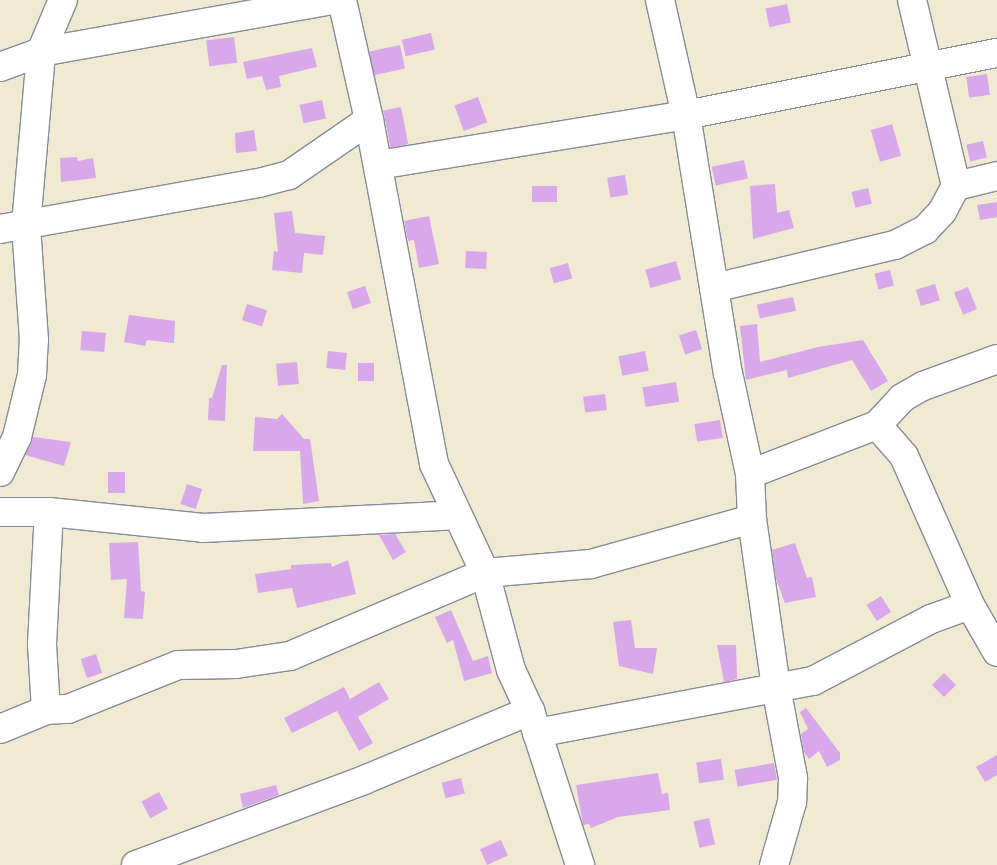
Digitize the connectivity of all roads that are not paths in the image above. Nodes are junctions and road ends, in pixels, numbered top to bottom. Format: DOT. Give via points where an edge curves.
graph roads {
  1 [pos="62,0"];
  2 [pos="332,0"];
  3 [pos="342,0"];
  4 [pos="660,0"];
  5 [pos="912,0"];
  6 [pos="41,52"];
  7 [pos="997,53"];
  8 [pos="0,67"];
  9 [pos="930,68"];
  10 [pos="686,115"];
  11 [pos="369,120"];
  12 [pos="378,165"];
  13 [pos="997,176"];
  14 [pos="956,186"];
  15 [pos="26,225"];
  16 [pos="0,229"];
  17 [pos="714,288"];
  18 [pos="997,359"];
  19 [pos="877,425"];
  20 [pos="0,472"];
  21 [pos="750,474"];
  22 [pos="0,512"];
  23 [pos="49,512"];
  24 [pos="456,515"];
  25 [pos="752,519"];
  26 [pos="485,573"];
  27 [pos="970,605"];
  28 [pos="997,652"];
  29 [pos="776,687"];
  30 [pos="46,710"];
  31 [pos="533,722"];
  32 [pos="0,729"];
  33 [pos="766,864"];
  34 [pos="136,865"];
  35 [pos="580,865"];
  1 -- 6 [label="street"];
  2 -- 6 [label="street"];
  3 -- 11 [label="street"];
  4 -- 10 [label="street"];
  5 -- 9 [label="street"];
  6 -- 8 [label="street"];
  6 -- 15 [label="street"];
  7 -- 9 [label="street"];
  9 -- 10 [label="street"];
  9 -- 14 [label="street"];
  10 -- 12 [label="street"];
  10 -- 17 [label="street"];
  11 -- 12 [label="street"];
  11 -- 15 [label="street" via="289,175"];
  12 -- 24 [label="street" via="432,457"];
  13 -- 14 [label="street"];
  14 -- 17 [label="street" via="942,212 925,230 895,245"];
  15 -- 16 [label="street"];
  15 -- 20 [label="street" via="34,340 32,375 17,437"];
  17 -- 21 [label="street"];
  18 -- 19 [label="street" via="923,386 902,398"];
  19 -- 21 [label="street"];
  19 -- 27 [label="street" via="904,456"];
  21 -- 25 [label="street"];
  22 -- 23 [label="street"];
  23 -- 24 [label="street" via="203,528"];
  23 -- 30 [label="street" via="42,618"];
  24 -- 26 [label="street"];
  25 -- 26 [label="street" via="591,564"];
  25 -- 29 [label="street"];
  26 -- 30 [label="street" via="290,656 236,664 178,665 68,709"];
  26 -- 31 [label="street" via="505,652"];
  27 -- 28 [label="street"];
  27 -- 29 [label="street" via="931,620 813,681"];
  29 -- 31 [label="street"];
  29 -- 33 [label="street" via="793,778 792,802"];
  30 -- 32 [label="street"];
  31 -- 34 [label="street" via="364,780"];
  31 -- 35 [label="street"];
}
